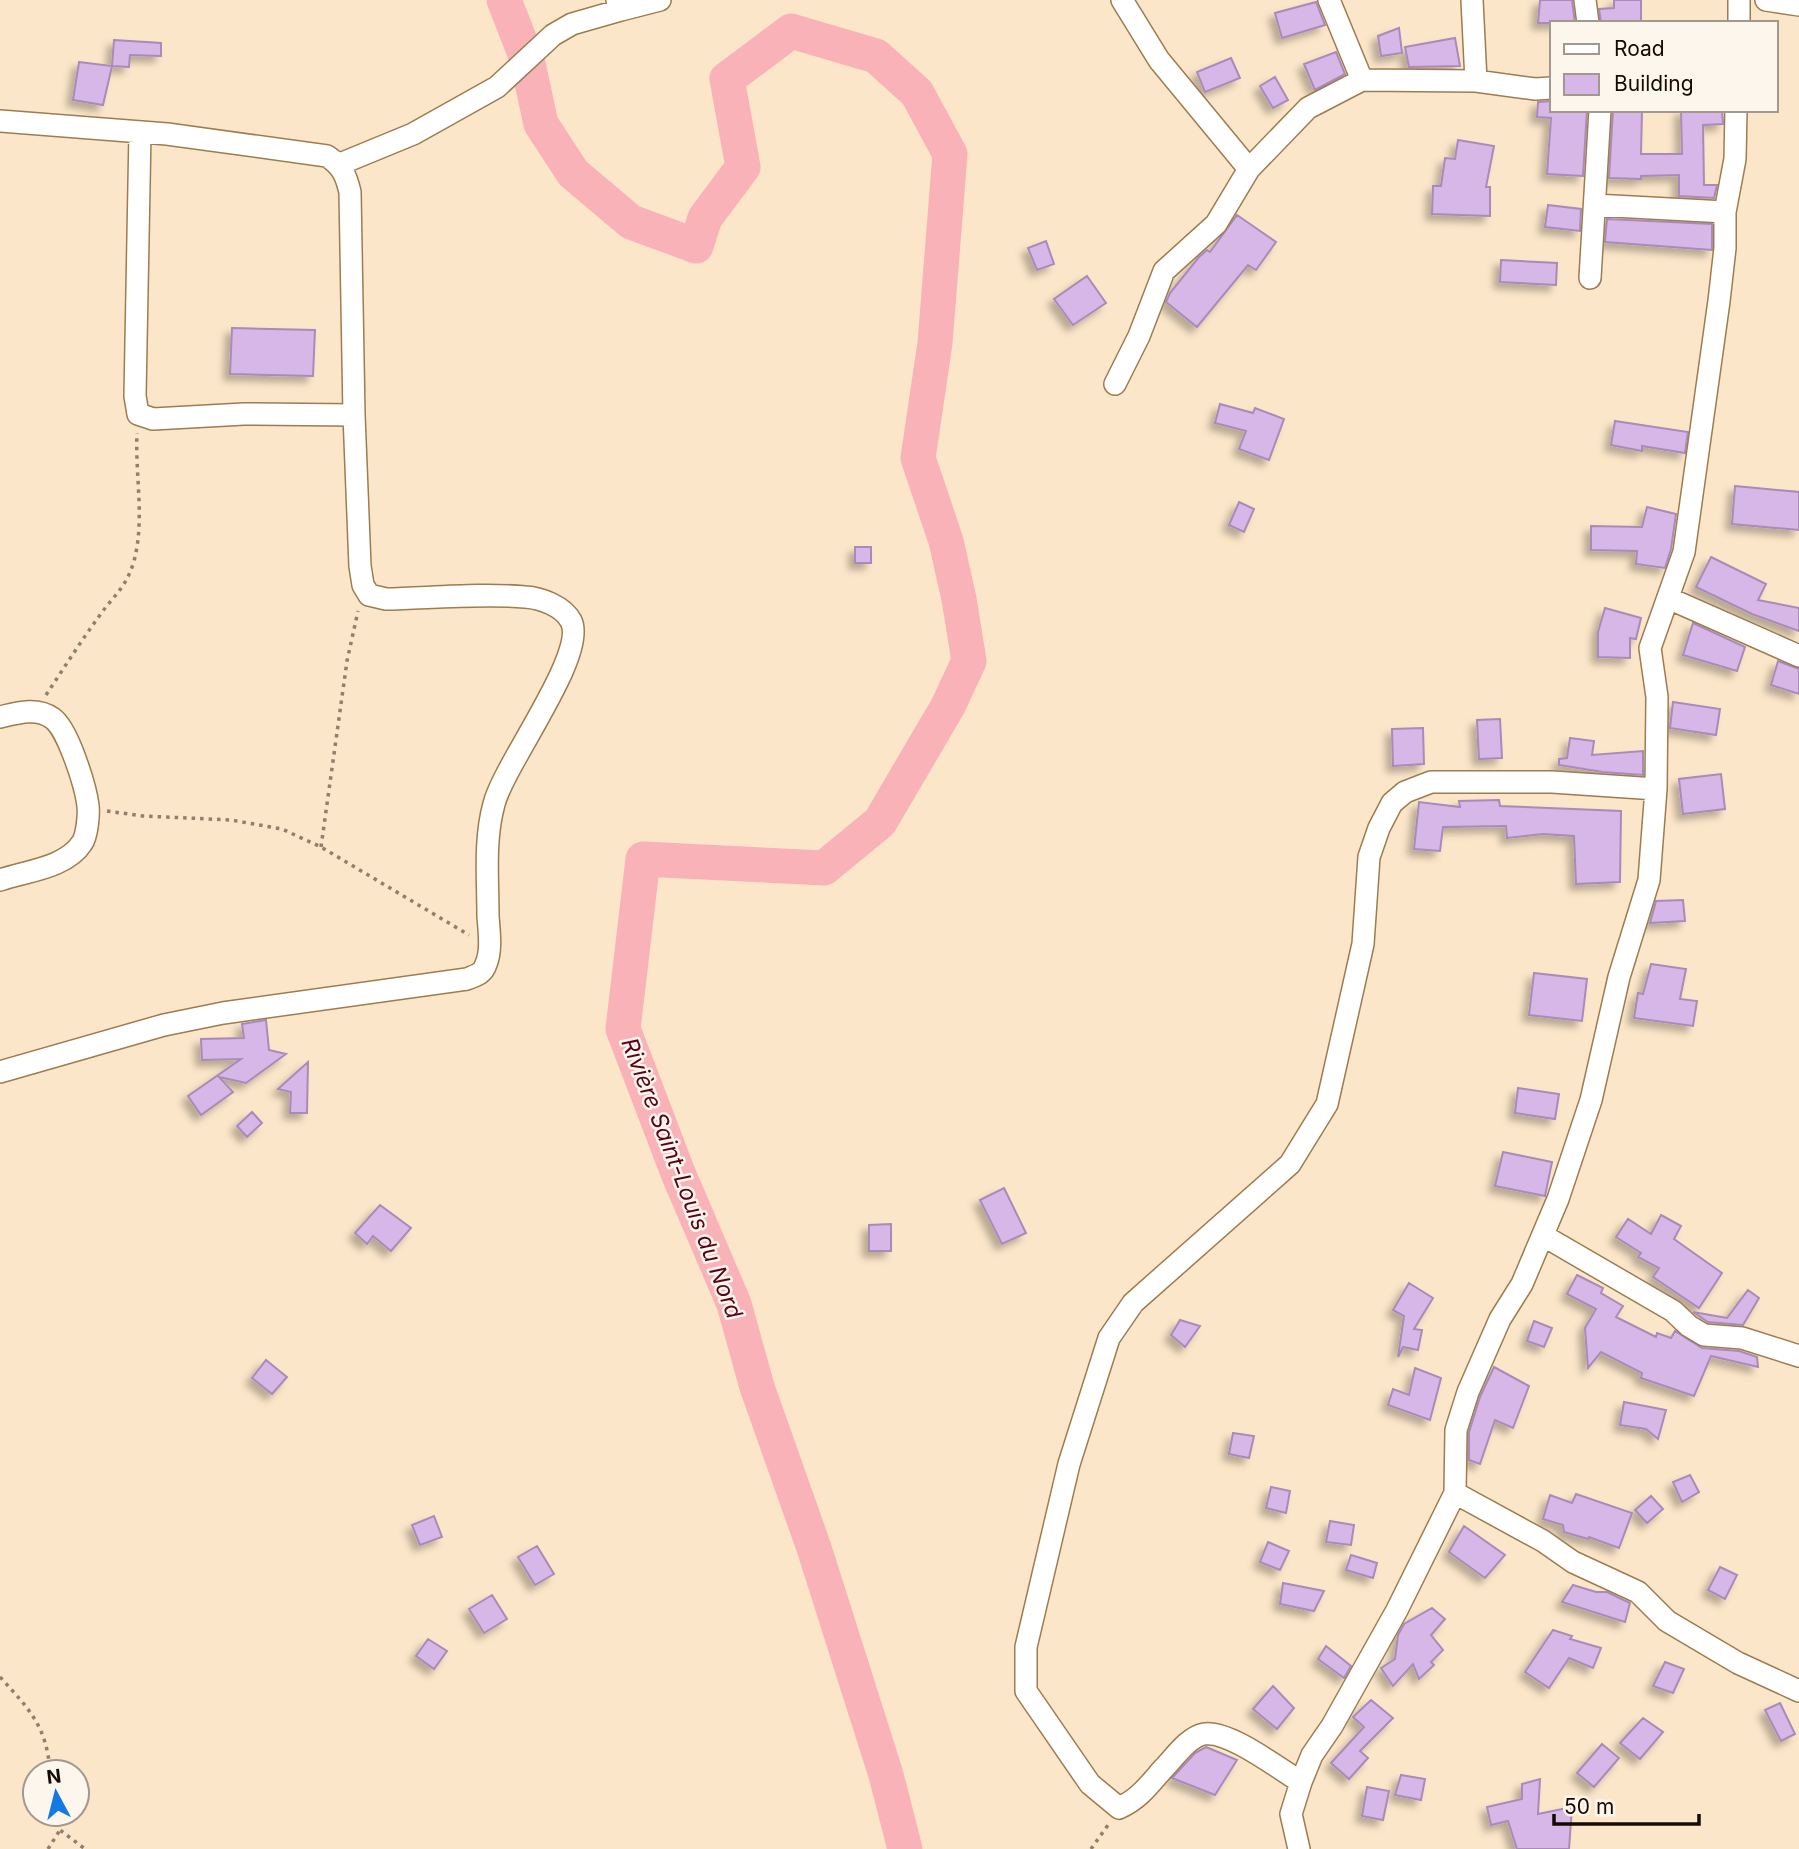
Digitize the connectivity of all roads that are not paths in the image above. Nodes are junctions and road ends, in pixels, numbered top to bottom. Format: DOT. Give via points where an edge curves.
graph roads {
  1 [pos="660,0"];
  2 [pos="1122,0"];
  3 [pos="1329,0"];
  4 [pos="1472,0"];
  5 [pos="1585,0"];
  6 [pos="1740,0"];
  7 [pos="1766,0"];
  8 [pos="619,5"];
  9 [pos="1799,5"];
  10 [pos="1588,21"];
  11 [pos="1739,21"];
  12 [pos="1362,80"];
  13 [pos="1475,81"];
  14 [pos="1550,88"];
  15 [pos="1600,112"];
  16 [pos="1737,112"];
  17 [pos="0,121"];
  18 [pos="139,132"];
  19 [pos="340,164"];
  20 [pos="1249,169"];
  21 [pos="1595,205"];
  22 [pos="1725,212"];
  23 [pos="1590,278"];
  24 [pos="1115,384"];
  25 [pos="354,415"];
  26 [pos="1668,598"];
  27 [pos="1799,656"];
  28 [pos="0,717"];
  29 [pos="1656,789"];
  30 [pos="0,880"];
  31 [pos="0,1072"];
  32 [pos="1544,1236"];
  33 [pos="1799,1356"];
  34 [pos="1455,1493"];
  35 [pos="1799,1690"];
  36 [pos="1301,1782"];
  37 [pos="1299,1849"];
  1 -- 8 [label="street"];
  2 -- 20 [label="street" via="1159,60"];
  3 -- 12 [label="street"];
  4 -- 13 [label="street"];
  5 -- 10 [label="street"];
  6 -- 11 [label="street"];
  7 -- 9 [label="street"];
  8 -- 19 [label="street" via="552,36 497,87 413,134"];
  12 -- 13 [label="street"];
  12 -- 20 [label="street" via="1308,108"];
  13 -- 14 [label="street"];
  15 -- 21 [label="street"];
  16 -- 22 [label="street" via="1735,159"];
  17 -- 18 [label="street"];
  18 -- 19 [label="street" via="327,156"];
  18 -- 25 [label="street" via="138,414 153,419"];
  19 -- 25 [label="street" via="350,192"];
  20 -- 24 [label="street" via="1216,224 1164,271"];
  21 -- 22 [label="street"];
  21 -- 23 [label="street"];
  22 -- 26 [label="street" via="1725,248 1684,552"];
  25 -- 31 [label="street" via="360,566 369,595 386,599 528,596 560,607 575,634 568,661 494,803 488,847 488,962 482,972 467,979 223,1013"];
  26 -- 27 [label="street"];
  26 -- 29 [label="street" via="1650,648 1657,697"];
  28 -- 30 [label="street" via="35,711 53,718 65,733 88,807 84,841 73,853 58,863"];
  29 -- 32 [label="street" via="1648,880 1619,977 1591,1100"];
  29 -- 36 [label="street" via="1552,782 1431,782 1405,792 1392,803 1369,857 1363,944 1327,1104 1290,1164 1133,1303 1109,1338 1069,1464 1026,1647 1026,1691 1090,1784 1119,1808 1134,1801 1202,1734 1233,1741"];
  32 -- 33 [label="street" via="1673,1311 1704,1335 1742,1338"];
  32 -- 34 [label="street" via="1468,1392 1456,1430"];
  34 -- 35 [label="street" via="1573,1562 1638,1592 1667,1621 1738,1663"];
  34 -- 36 [label="street" via="1397,1610 1312,1755"];
  36 -- 37 [label="street" via="1291,1814"];
}
